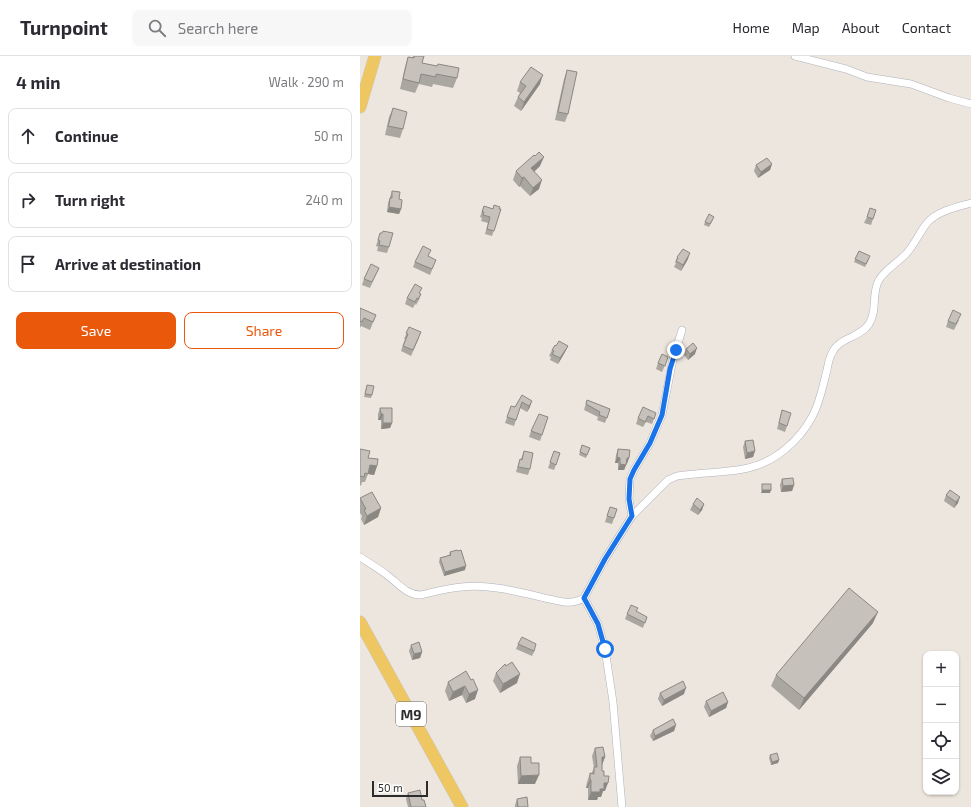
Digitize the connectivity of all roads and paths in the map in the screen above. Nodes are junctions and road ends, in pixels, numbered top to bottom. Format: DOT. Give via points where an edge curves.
graph roads {
  1 [pos="375,56"];
  2 [pos="795,56"];
  3 [pos="971,104"];
  4 [pos="360,107"];
  5 [pos="971,203"];
  6 [pos="682,330"];
  7 [pos="632,516"];
  8 [pos="360,558"];
  9 [pos="584,598"];
  10 [pos="360,622"];
  11 [pos="462,807"];
  12 [pos="622,807"];
  1 -- 4 [label="main road"];
  2 -- 3 [label="street" via="867,76 911,84"];
  5 -- 7 [label="street" via="936,215 928,222 906,254 879,280 873,317 864,330 836,346 831,354 812,416 786,450 749,468 677,476 668,480"];
  6 -- 7 [label="street" via="673,359 662,415 630,479 629,499"];
  7 -- 9 [label="street"];
  8 -- 9 [label="street" via="415,595 462,586 510,590 570,603"];
  9 -- 12 [label="street" via="598,624 605,649 613,702"];
  10 -- 11 [label="main road, M9"];
}
